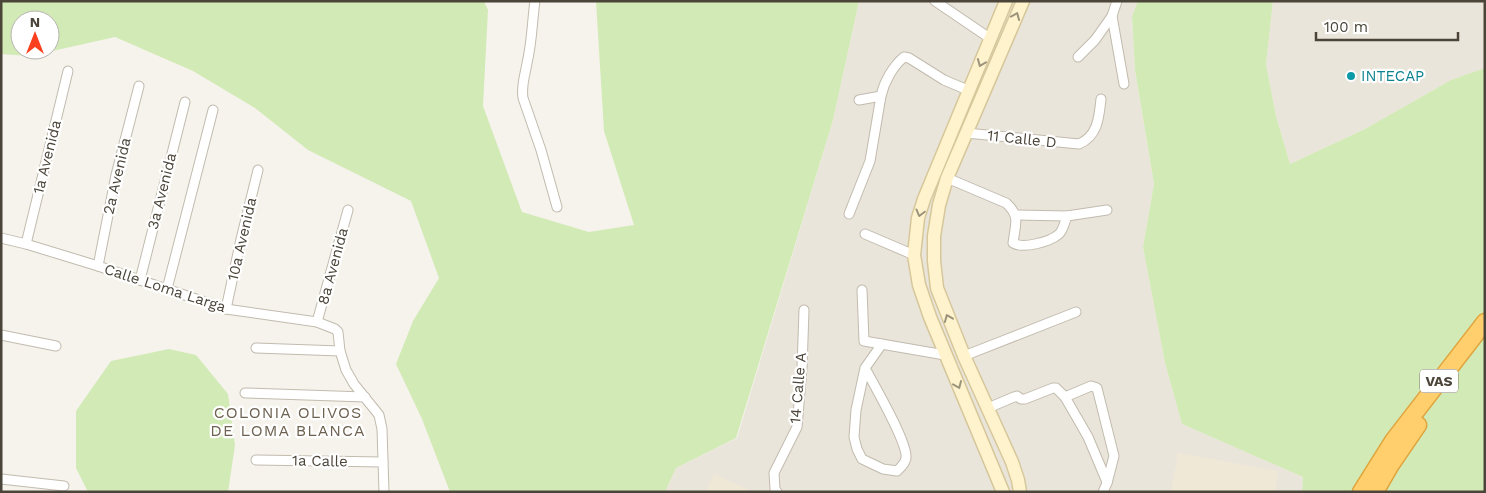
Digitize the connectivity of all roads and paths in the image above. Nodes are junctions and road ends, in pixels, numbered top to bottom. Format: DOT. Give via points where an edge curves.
graph roads {
  1 [pos="535,1"];
  2 [pos="935,1"];
  3 [pos="1006,1"];
  4 [pos="1022,1"];
  5 [pos="1116,1"];
  6 [pos="1112,16"];
  7 [pos="991,39"];
  8 [pos="1078,57"];
  9 [pos="68,71"];
  10 [pos="1124,84"];
  11 [pos="139,86"];
  12 [pos="970,91"];
  13 [pos="881,96"];
  14 [pos="1101,99"];
  15 [pos="859,100"];
  16 [pos="184,102"];
  17 [pos="213,110"];
  18 [pos="966,133"];
  19 [pos="942,155"];
  20 [pos="954,160"];
  21 [pos="258,170"];
  22 [pos="947,178"];
  23 [pos="557,207"];
  24 [pos="348,210"];
  25 [pos="1107,210"];
  26 [pos="849,214"];
  27 [pos="1016,215"];
  28 [pos="1067,216"];
  29 [pos="866,234"];
  30 [pos="1,238"];
  31 [pos="26,244"];
  32 [pos="914,255"];
  33 [pos="98,266"];
  34 [pos="140,280"];
  35 [pos="167,289"];
  36 [pos="862,290"];
  37 [pos="226,309"];
  38 [pos="804,310"];
  39 [pos="1076,312"];
  40 [pos="317,322"];
  41 [pos="1485,322"];
  42 [pos="330,327"];
  43 [pos="1,335"];
  44 [pos="1485,338"];
  45 [pos="882,344"];
  46 [pos="56,346"];
  47 [pos="256,348"];
  48 [pos="340,351"];
  49 [pos="945,355"];
  50 [pos="964,356"];
  51 [pos="866,368"];
  52 [pos="245,393"];
  53 [pos="365,397"];
  54 [pos="1065,397"];
  55 [pos="988,408"];
  56 [pos="1003,444"];
  57 [pos="1398,444"];
  58 [pos="985,450"];
  59 [pos="256,460"];
  60 [pos="383,462"];
  61 [pos="1385,464"];
  62 [pos="1,478"];
  63 [pos="16,481"];
  64 [pos="1107,483"];
  65 [pos="64,486"];
  66 [pos="16,492"];
  67 [pos="384,492"];
  68 [pos="777,492"];
  69 [pos="1003,492"];
  70 [pos="1020,492"];
  71 [pos="1103,492"];
  72 [pos="1361,492"];
  73 [pos="1375,492"];
  1 -- 23 [label="street" via="521,89"];
  2 -- 7 [label="street"];
  3 -- 7 [label="street"];
  18 -- 4 [label="street, one-way"];
  5 -- 6 [label="street"];
  6 -- 8 [label="street"];
  6 -- 10 [label="street"];
  7 -- 12 [label="street, one-way"];
  9 -- 31 [label="street, 1a Avenida"];
  11 -- 33 [label="street, 2a Avenida" via="116,175"];
  12 -- 13 [label="street" via="904,57 897,62"];
  12 -- 19 [label="street"];
  13 -- 15 [label="street"];
  13 -- 26 [label="street" via="870,161"];
  14 -- 18 [label="street, 11 Calle D" via="1095,130 1090,138 1079,144"];
  16 -- 34 [label="street, 3a Avenida"];
  17 -- 35 [label="street"];
  18 -- 20 [label="street"];
  19 -- 20 [label="street"];
  19 -- 32 [label="street, one-way" via="918,218"];
  20 -- 22 [label="street"];
  21 -- 37 [label="street, 10a Avenida"];
  22 -- 27 [label="street" via="1006,203"];
  50 -- 22 [label="street, one-way" via="937,288 934,261 934,236"];
  24 -- 40 [label="street, 8a Avenida"];
  25 -- 28 [label="street"];
  27 -- 28 [label="street"];
  27 -- 28 [label="street" via="1012,243 1017,246 1047,241 1060,234"];
  29 -- 32 [label="street"];
  30 -- 31 [label="street, Calle Loma Larga"];
  31 -- 33 [label="street, Calle Loma Larga"];
  32 -- 49 [label="street" via="919,285"];
  33 -- 34 [label="street, Calle Loma Larga"];
  34 -- 35 [label="street, Calle Loma Larga"];
  35 -- 37 [label="street, Calle Loma Larga"];
  36 -- 45 [label="street" via="864,341"];
  37 -- 40 [label="street, Calle Loma Larga"];
  38 -- 68 [label="street, 14 Calle A" via="797,427 774,473"];
  39 -- 50 [label="street"];
  40 -- 42 [label="street, Calle Loma Larga"];
  41 -- 57 [label="highway, VAS"];
  42 -- 48 [label="street, 8a Avenida" via="338,332"];
  43 -- 46 [label="street"];
  44 -- 57 [label="highway, VAS"];
  45 -- 49 [label="street"];
  45 -- 51 [label="street"];
  47 -- 48 [label="street"];
  48 -- 53 [label="street, 8a Avenida" via="346,370"];
  49 -- 58 [label="street, one-way"];
  50 -- 55 [label="street"];
  51 -- 51 [label="street" via="856,410 856,449 862,459 871,464 897,471 906,458 904,443"];
  52 -- 53 [label="street"];
  53 -- 60 [label="street, 8a Avenida" via="378,415 382,429"];
  54 -- 55 [label="street" via="1053,388 1025,399 1017,396"];
  54 -- 64 [label="street" via="1088,437"];
  54 -- 64 [label="street" via="1091,386 1097,388 1114,456"];
  55 -- 56 [label="street"];
  56 -- 58 [label="street"];
  56 -- 70 [label="street"];
  57 -- 61 [label="highway, VAS"];
  58 -- 69 [label="street"];
  59 -- 60 [label="street, 1a Calle"];
  60 -- 67 [label="street, 8a Avenida"];
  61 -- 72 [label="highway, VAS"];
  61 -- 73 [label="highway, VAS"];
  62 -- 63 [label="street"];
  63 -- 65 [label="street"];
  63 -- 66 [label="street"];
  64 -- 71 [label="street"];
}
